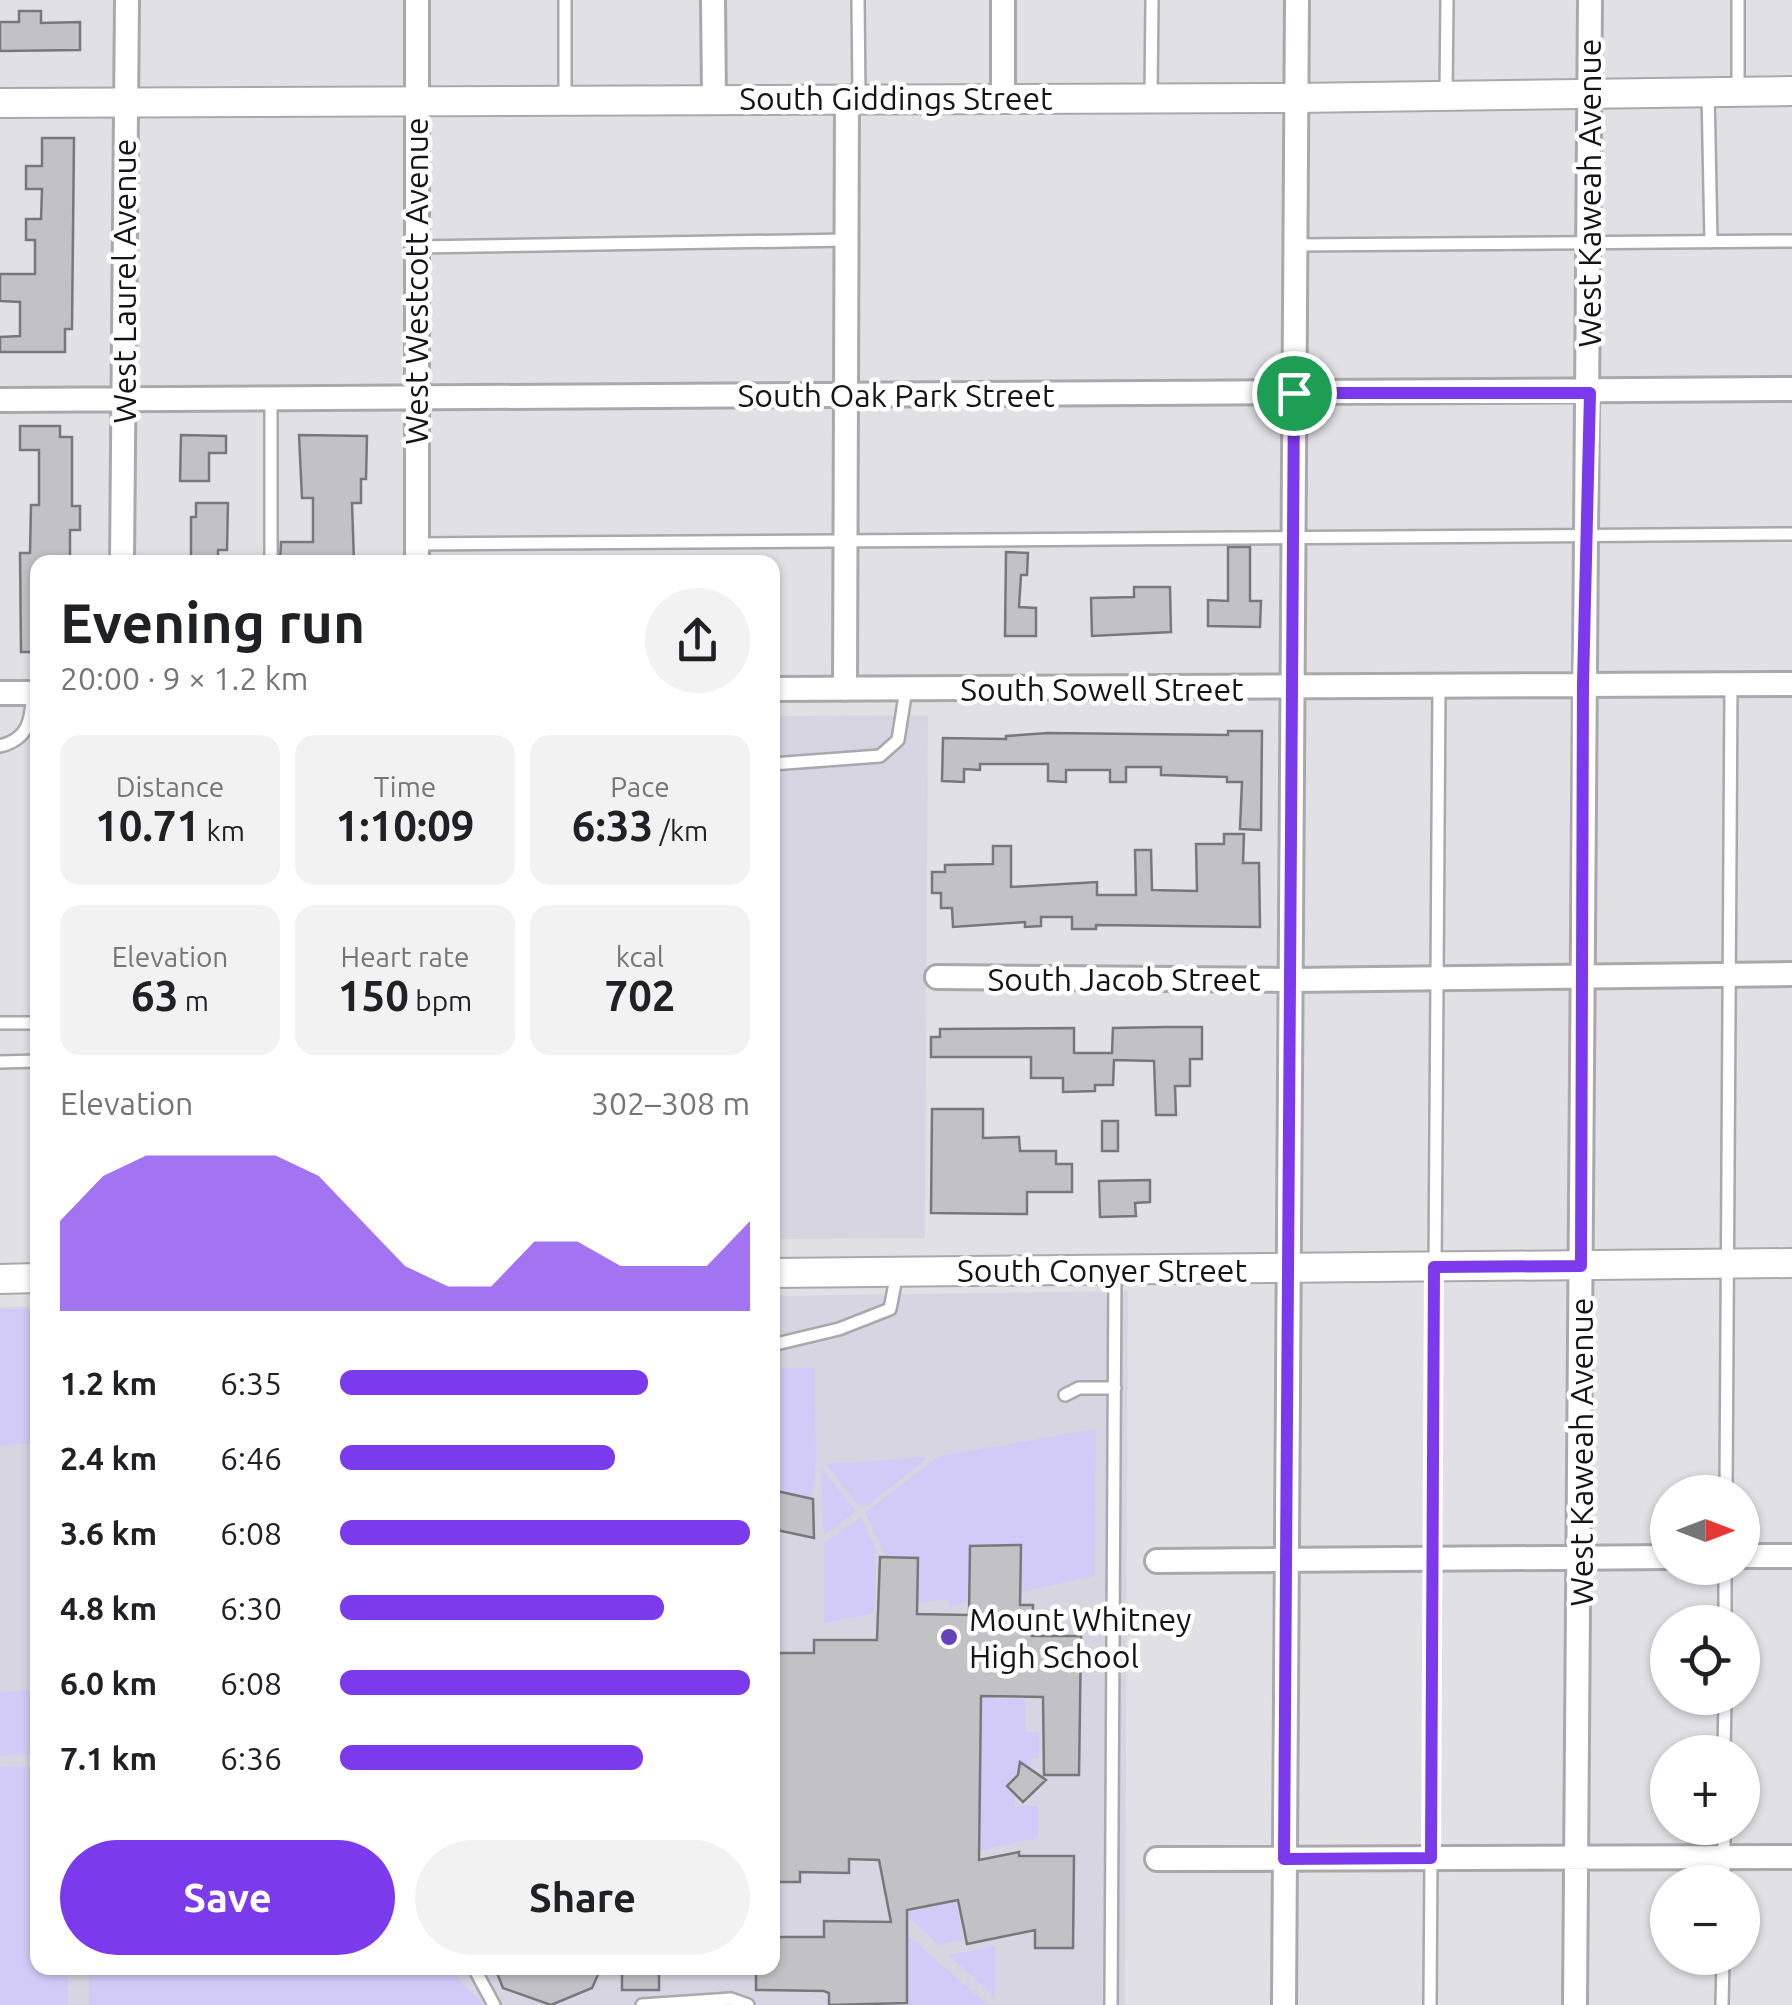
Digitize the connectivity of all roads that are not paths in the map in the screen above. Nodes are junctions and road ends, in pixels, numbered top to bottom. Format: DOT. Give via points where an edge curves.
graph roads {
  1 [pos="127,0"];
  2 [pos="416,0"];
  3 [pos="566,0"];
  4 [pos="714,0"];
  5 [pos="858,0"];
  6 [pos="1003,0"];
  7 [pos="1152,0"];
  8 [pos="1297,0"];
  9 [pos="1446,0"];
  10 [pos="1590,0"];
  11 [pos="1738,0"];
  12 [pos="1708,91"];
  13 [pos="1738,91"];
  14 [pos="1792,91"];
  15 [pos="1588,92"];
  16 [pos="1446,95"];
  17 [pos="853,97"];
  18 [pos="1003,97"];
  19 [pos="1151,98"];
  20 [pos="1296,98"];
  21 [pos="714,99"];
  22 [pos="125,101"];
  23 [pos="416,102"];
  24 [pos="566,102"];
  25 [pos="0,104"];
  26 [pos="848,240"];
  27 [pos="1792,241"];
  28 [pos="1589,242"];
  29 [pos="1711,242"];
  30 [pos="1295,245"];
  31 [pos="416,247"];
  32 [pos="1792,389"];
  33 [pos="1294,393"];
  34 [pos="1590,393"];
  35 [pos="848,396"];
  36 [pos="123,397"];
  37 [pos="417,397"];
  38 [pos="271,399"];
  39 [pos="0,400"];
  40 [pos="1792,534"];
  41 [pos="1586,536"];
  42 [pos="1294,537"];
  43 [pos="846,541"];
  44 [pos="417,554"];
  45 [pos="122,555"];
  46 [pos="271,555"];
  47 [pos="1583,684"];
  48 [pos="1731,684"];
  49 [pos="1792,684"];
  50 [pos="1439,686"];
  51 [pos="845,689"];
  52 [pos="906,689"];
  53 [pos="780,690"];
  54 [pos="1293,690"];
  55 [pos="0,693"];
  56 [pos="30,693"];
  57 [pos="30,724"];
  58 [pos="0,746"];
  59 [pos="780,763"];
  60 [pos="1792,974"];
  61 [pos="1729,975"];
  62 [pos="937,977"];
  63 [pos="1437,978"];
  64 [pos="1584,978"];
  65 [pos="1290,980"];
  66 [pos="30,1022"];
  67 [pos="0,1023"];
  68 [pos="30,1061"];
  69 [pos="0,1062"];
  70 [pos="1792,1263"];
  71 [pos="1728,1264"];
  72 [pos="1581,1266"];
  73 [pos="1434,1267"];
  74 [pos="1114,1268"];
  75 [pos="1288,1268"];
  76 [pos="898,1272"];
  77 [pos="780,1273"];
  78 [pos="30,1278"];
  79 [pos="0,1279"];
  80 [pos="780,1343"];
  81 [pos="1115,1388"];
  82 [pos="1065,1395"];
  83 [pos="1726,1475"];
  84 [pos="1650,1556"];
  85 [pos="1760,1556"];
  86 [pos="1792,1556"];
  87 [pos="1581,1557"];
  88 [pos="1435,1560"];
  89 [pos="1157,1561"];
  90 [pos="1288,1563"];
  91 [pos="1724,1845"];
  92 [pos="1576,1857"];
  93 [pos="1724,1857"];
  94 [pos="1792,1857"];
  95 [pos="1431,1858"];
  96 [pos="1157,1859"];
  97 [pos="1284,1859"];
  98 [pos="1724,1865"];
  99 [pos="478,1975"];
  100 [pos="1723,1975"];
  101 [pos="494,2005"];
  102 [pos="642,2005"];
  103 [pos="748,2005"];
  104 [pos="1111,2005"];
  105 [pos="1284,2005"];
  106 [pos="1430,2005"];
  107 [pos="1576,2005"];
  108 [pos="1722,2005"];
  1 -- 22 [label="street, West Laurel Avenue"];
  2 -- 23 [label="street, West Westcott Avenue"];
  3 -- 24 [label="lane"];
  4 -- 21 [label="street"];
  5 -- 17 [label="lane"];
  6 -- 18 [label="street"];
  7 -- 19 [label="lane"];
  8 -- 20 [label="street"];
  9 -- 16 [label="lane"];
  10 -- 15 [label="street, West Kaweah Avenue"];
  11 -- 13 [label="lane"];
  12 -- 13 [label="street, South Giddings Street"];
  12 -- 15 [label="street, South Giddings Street"];
  12 -- 29 [label="lane"];
  13 -- 14 [label="street, South Giddings Street"];
  15 -- 16 [label="street, South Giddings Street"];
  15 -- 28 [label="street, West Kaweah Avenue"];
  16 -- 20 [label="street, South Giddings Street"];
  17 -- 18 [label="street, South Giddings Street"];
  17 -- 21 [label="street, South Giddings Street"];
  17 -- 26 [label="street"];
  18 -- 19 [label="street, South Giddings Street"];
  19 -- 20 [label="street, South Giddings Street"];
  20 -- 30 [label="street"];
  21 -- 24 [label="street, South Giddings Street"];
  22 -- 23 [label="street, South Giddings Street"];
  22 -- 25 [label="street, South Giddings Street"];
  22 -- 36 [label="street, West Laurel Avenue"];
  23 -- 24 [label="street, South Giddings Street"];
  23 -- 31 [label="street, West Westcott Avenue"];
  26 -- 31 [label="lane"];
  26 -- 35 [label="street"];
  27 -- 29 [label="lane"];
  28 -- 29 [label="lane"];
  28 -- 30 [label="lane"];
  28 -- 34 [label="street, West Kaweah Avenue"];
  30 -- 33 [label="street"];
  31 -- 37 [label="street, West Westcott Avenue"];
  32 -- 34 [label="street, South Oak Park Street"];
  33 -- 34 [label="street, South Oak Park Street"];
  33 -- 35 [label="street, South Oak Park Street"];
  33 -- 42 [label="street"];
  34 -- 41 [label="street, West Kaweah Avenue"];
  35 -- 37 [label="street, South Oak Park Street"];
  35 -- 43 [label="street"];
  36 -- 38 [label="street, South Oak Park Street"];
  36 -- 39 [label="street, South Oak Park Street"];
  36 -- 45 [label="street, West Laurel Avenue"];
  37 -- 38 [label="street, South Oak Park Street"];
  37 -- 44 [label="street, West Westcott Avenue"];
  38 -- 46 [label="lane"];
  40 -- 41 [label="lane"];
  41 -- 42 [label="lane"];
  41 -- 47 [label="street, West Kaweah Avenue"];
  42 -- 43 [label="lane"];
  42 -- 54 [label="street"];
  43 -- 44 [label="lane"];
  43 -- 51 [label="street"];
  47 -- 48 [label="street, South Sowell Street"];
  47 -- 50 [label="street, South Sowell Street"];
  47 -- 64 [label="street, West Kaweah Avenue"];
  48 -- 49 [label="street, South Sowell Street"];
  48 -- 61 [label="lane"];
  50 -- 54 [label="street, South Sowell Street"];
  50 -- 63 [label="lane"];
  51 -- 52 [label="street, South Sowell Street"];
  51 -- 53 [label="street, South Sowell Street"];
  52 -- 54 [label="street, South Sowell Street"];
  52 -- 59 [label="lane" via="898,740 880,756"];
  54 -- 65 [label="street"];
  55 -- 56 [label="street"];
  57 -- 58 [label="lane" via="25,734"];
  60 -- 61 [label="street, South Jacob Street"];
  61 -- 64 [label="street, South Jacob Street"];
  61 -- 71 [label="lane"];
  62 -- 65 [label="street, South Jacob Street"];
  63 -- 64 [label="street, South Jacob Street"];
  63 -- 65 [label="street, South Jacob Street"];
  63 -- 73 [label="lane"];
  64 -- 72 [label="street, West Kaweah Avenue"];
  65 -- 75 [label="street"];
  66 -- 67 [label="lane"];
  68 -- 69 [label="lane"];
  70 -- 71 [label="street, South Conyer Street"];
  71 -- 72 [label="street, South Conyer Street"];
  71 -- 83 [label="lane"];
  72 -- 73 [label="street, South Conyer Street"];
  72 -- 87 [label="street, West Kaweah Avenue"];
  73 -- 75 [label="street, South Conyer Street"];
  73 -- 88 [label="lane"];
  74 -- 75 [label="street, South Conyer Street"];
  74 -- 76 [label="street, South Conyer Street"];
  74 -- 81 [label="lane"];
  75 -- 90 [label="street"];
  76 -- 77 [label="street, South Conyer Street"];
  76 -- 80 [label="lane" via="890,1309"];
  78 -- 79 [label="street"];
  81 -- 82 [label="lane"];
  81 -- 104 [label="lane"];
  84 -- 87 [label="street"];
  85 -- 86 [label="street"];
  87 -- 88 [label="street"];
  87 -- 92 [label="street, West Kaweah Avenue"];
  88 -- 90 [label="street"];
  88 -- 95 [label="lane"];
  89 -- 90 [label="street"];
  90 -- 97 [label="street"];
  91 -- 93 [label="lane"];
  92 -- 93 [label="street"];
  92 -- 95 [label="street"];
  92 -- 107 [label="street, West Kaweah Avenue"];
  93 -- 94 [label="street"];
  93 -- 98 [label="lane"];
  95 -- 97 [label="street"];
  95 -- 106 [label="lane"];
  96 -- 97 [label="street"];
  97 -- 105 [label="street"];
  99 -- 101 [label="lane"];
  100 -- 108 [label="lane"];
  102 -- 103 [label="lane"];
}
